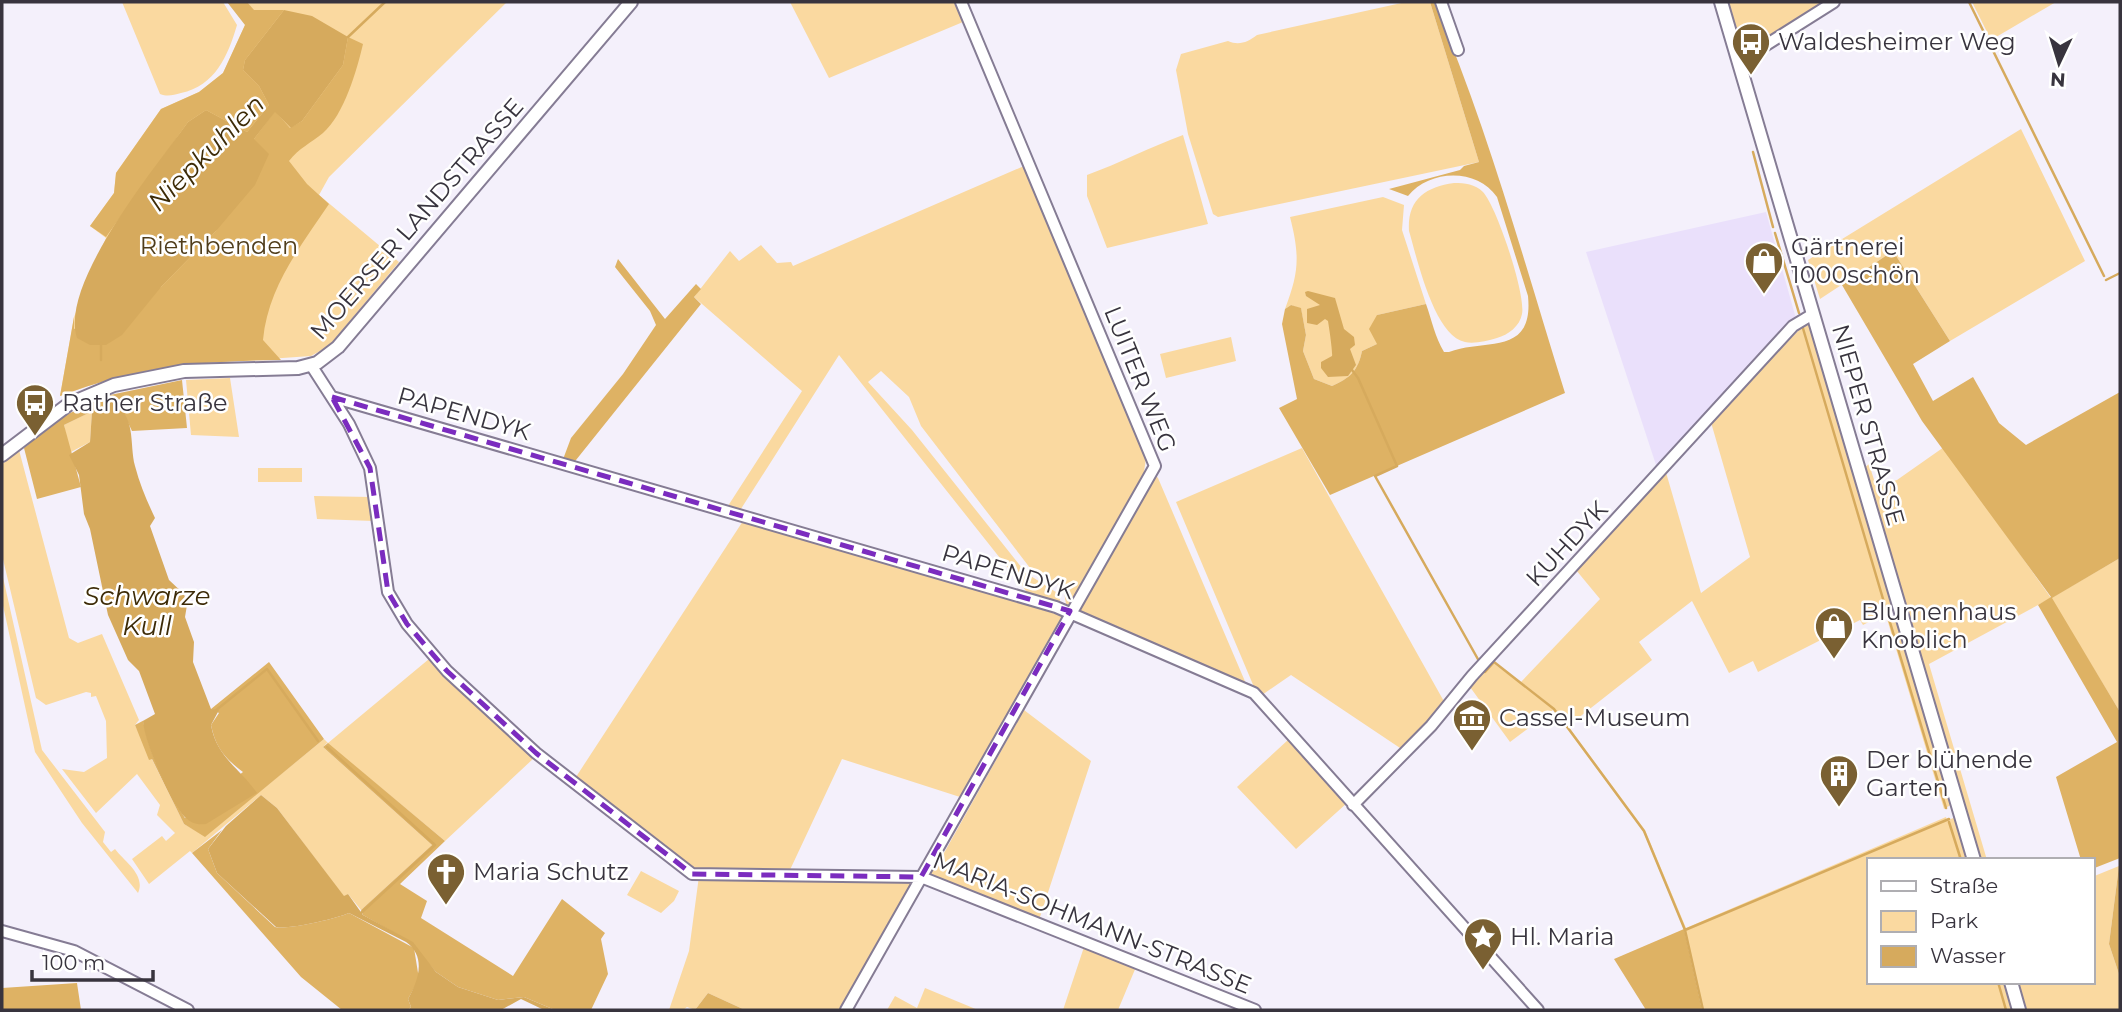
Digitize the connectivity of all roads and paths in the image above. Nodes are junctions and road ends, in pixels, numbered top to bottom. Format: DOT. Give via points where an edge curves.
graph roads {
  1 [pos="631,2"];
  2 [pos="961,2"];
  3 [pos="1441,2"];
  4 [pos="1721,2"];
  5 [pos="1834,2"];
  6 [pos="1458,50"];
  7 [pos="1739,62"];
  8 [pos="1813,314"];
  9 [pos="311,365"];
  10 [pos="332,397"];
  11 [pos="2,455"];
  12 [pos="1070,611"];
  13 [pos="1353,805"];
  14 [pos="1973,858"];
  15 [pos="921,877"];
  16 [pos="2,930"];
  17 [pos="2012,984"];
  18 [pos="188,1010"];
  19 [pos="846,1010"];
  20 [pos="1255,1010"];
  21 [pos="1538,1010"];
  22 [pos="2019,1010"];
  1 -- 9 [label="main road, MOERSER LANDSTRASSE" via="338,347"];
  2 -- 12 [label="street, LUITER WEG" via="1156,466"];
  3 -- 6 [label="street"];
  4 -- 7 [label="main road, NIEPER STRASSE"];
  5 -- 7 [label="street"];
  7 -- 8 [label="main road, NIEPER STRASSE"];
  8 -- 13 [label="street, KUHDYK" via="1793,326 1431,726"];
  8 -- 14 [label="main road, NIEPER STRASSE"];
  9 -- 10 [label="street, MARIA-SOHMANN-STRASSE"];
  9 -- 11 [label="main road, MOERSER LANDSTRASSE" via="184,371 128,381 69,404"];
  10 -- 12 [label="street, PAPENDYK"];
  10 -- 15 [label="street, MARIA-SOHMANN-STRASSE" via="370,468 388,592 407,624 447,670 577,787 692,874"];
  12 -- 13 [label="street, PAPENDYK" via="1254,693"];
  12 -- 15 [label="street, LUITER WEG"];
  13 -- 21 [label="street, PAPENDYK"];
  15 -- 19 [label="street, LUITER WEG"];
  15 -- 20 [label="street, MARIA-SOHMANN-STRASSE"];
  16 -- 18 [label="street" via="74,951"];
  17 -- 22 [label="main road"];
}
